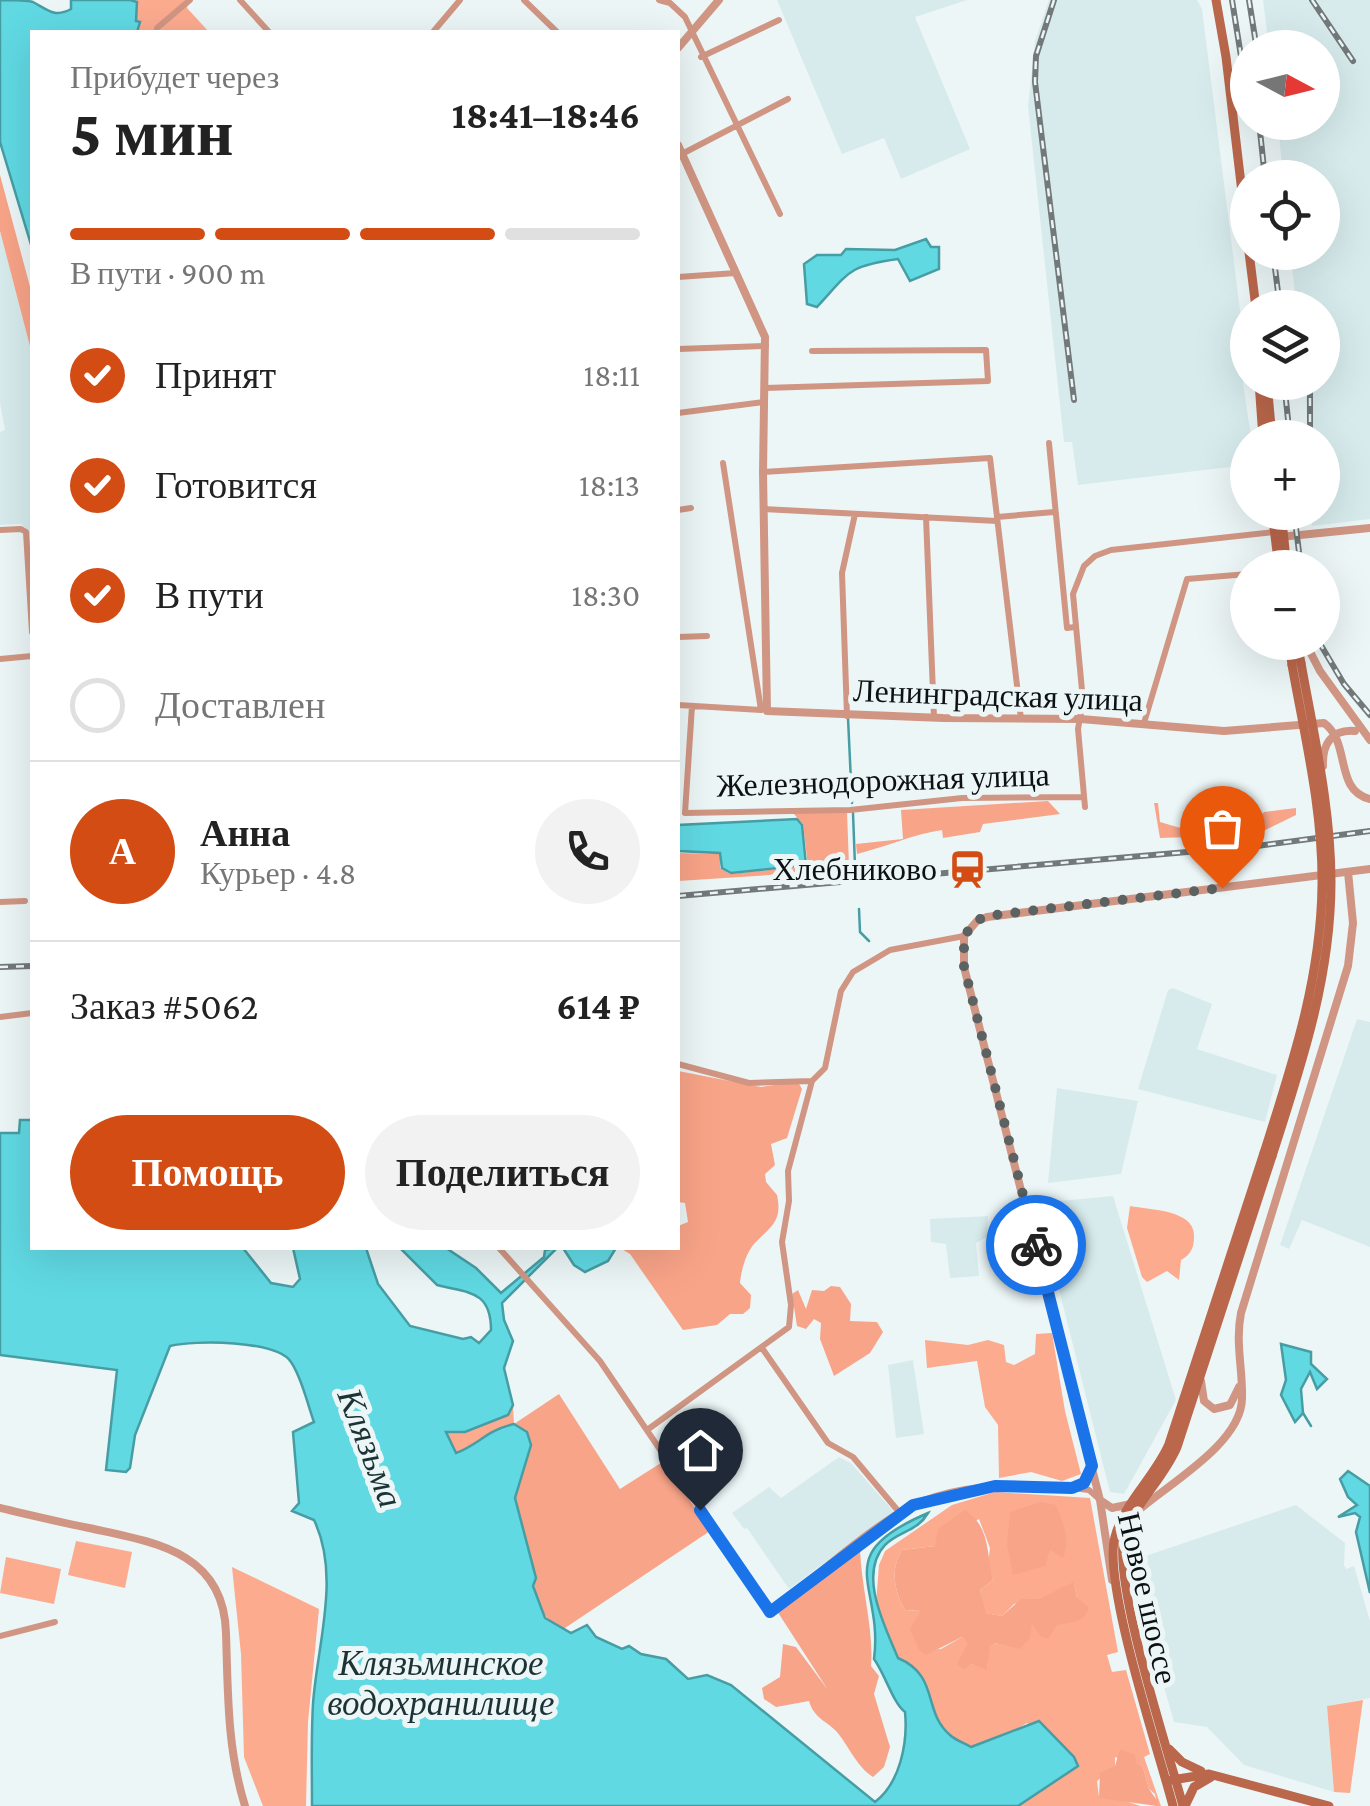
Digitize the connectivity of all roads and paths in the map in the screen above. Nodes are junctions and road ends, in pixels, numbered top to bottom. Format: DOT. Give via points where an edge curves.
graph roads {
  1 [pos="190,0"];
  2 [pos="240,0"];
  3 [pos="460,0"];
  4 [pos="524,0"];
  5 [pos="659,0"];
  6 [pos="719,0"];
  7 [pos="1216,0"];
  8 [pos="780,20"];
  9 [pos="158,30"];
  10 [pos="267,30"];
  11 [pos="434,30"];
  12 [pos="554,30"];
  13 [pos="690,33"];
  14 [pos="680,46"];
  15 [pos="702,56"];
  16 [pos="788,99"];
  17 [pos="735,126"];
  18 [pos="680,151"];
  19 [pos="680,153"];
  20 [pos="1238,160"];
  21 [pos="780,214"];
  22 [pos="738,272"];
  23 [pos="680,277"];
  24 [pos="766,346"];
  25 [pos="680,349"];
  26 [pos="812,350"];
  27 [pos="765,388"];
  28 [pos="764,402"];
  29 [pos="680,413"];
  30 [pos="1048,443"];
  31 [pos="723,463"];
  32 [pos="763,472"];
  33 [pos="692,508"];
  34 [pos="764,509"];
  35 [pos="680,510"];
  36 [pos="1054,512"];
  37 [pos="855,514"];
  38 [pos="926,517"];
  39 [pos="997,519"];
  40 [pos="1370,528"];
  41 [pos="0,530"];
  42 [pos="1276,530"];
  43 [pos="1278,530"];
  44 [pos="1278,536"];
  45 [pos="1278,550"];
  46 [pos="1282,550"];
  47 [pos="1230,575"];
  48 [pos="30,599"];
  49 [pos="1071,627"];
  50 [pos="707,636"];
  51 [pos="680,638"];
  52 [pos="30,656"];
  53 [pos="0,659"];
  54 [pos="1295,660"];
  55 [pos="1297,660"];
  56 [pos="1313,660"];
  57 [pos="1296,664"];
  58 [pos="680,705"];
  59 [pos="692,706"];
  60 [pos="764,710"];
  61 [pos="847,716"];
  62 [pos="934,718"];
  63 [pos="1081,718"];
  64 [pos="1020,719"];
  65 [pos="1144,723"];
  66 [pos="1370,741"];
  67 [pos="1084,797"];
  68 [pos="1370,799"];
  69 [pos="1326,801"];
  70 [pos="1085,807"];
  71 [pos="1370,869"];
  72 [pos="1348,872"];
  73 [pos="1328,874"];
  74 [pos="1352,895"];
  75 [pos="25,901"];
  76 [pos="0,902"];
  77 [pos="964,936"];
  78 [pos="30,1012"];
  79 [pos="0,1016"];
  80 [pos="680,1065"];
  81 [pos="812,1081"];
  82 [pos="1268,1155"];
  83 [pos="502,1250"];
  84 [pos="762,1348"];
  85 [pos="1207,1356"];
  86 [pos="1240,1378"];
  87 [pos="648,1430"];
  88 [pos="1092,1467"];
  89 [pos="1072,1488"];
  90 [pos="1094,1489"];
  91 [pos="1100,1500"];
  92 [pos="0,1508"];
  93 [pos="1133,1508"];
  94 [pos="899,1512"];
  95 [pos="1117,1593"];
  96 [pos="56,1622"];
  97 [pos="0,1636"];
  98 [pos="1163,1748"];
  99 [pos="1218,1776"];
  100 [pos="1171,1780"];
  101 [pos="245,1806"];
  102 [pos="1173,1806"];
  103 [pos="1184,1806"];
  104 [pos="1330,1806"];
  1 -- 9 [label="street"];
  2 -- 10 [label="street"];
  3 -- 11 [label="street"];
  4 -- 12 [label="street"];
  5 -- 13 [label="street" via="685,18"];
  6 -- 13 [label="street"];
  7 -- 20 [label="main road"];
  8 -- 15 [label="street"];
  13 -- 14 [label="street"];
  13 -- 15 [label="street"];
  15 -- 17 [label="street"];
  16 -- 17 [label="street"];
  17 -- 18 [label="street"];
  17 -- 21 [label="street"];
  19 -- 22 [label="street"];
  22 -- 23 [label="street"];
  22 -- 24 [label="street"];
  24 -- 25 [label="street"];
  24 -- 27 [label="street"];
  26 -- 27 [label="street" via="988,351 986,384"];
  27 -- 28 [label="street"];
  28 -- 29 [label="street"];
  28 -- 32 [label="street"];
  30 -- 36 [label="street"];
  31 -- 60 [label="street"];
  32 -- 34 [label="street"];
  32 -- 39 [label="street" via="990,458"];
  33 -- 35 [label="street"];
  34 -- 37 [label="street"];
  34 -- 60 [label="street"];
  36 -- 39 [label="street"];
  36 -- 49 [label="street"];
  37 -- 38 [label="street"];
  37 -- 61 [label="street" via="842,574"];
  38 -- 39 [label="street"];
  38 -- 62 [label="street"];
  39 -- 64 [label="street"];
  40 -- 44 [label="street"];
  41 -- 48 [label="street" via="26,532"];
  42 -- 44 [label="main road"];
  43 -- 44 [label="main road"];
  44 -- 45 [label="main road"];
  44 -- 46 [label="main road"];
  44 -- 49 [label="street" via="1095,556 1076,580"];
  47 -- 65 [label="street" via="1186,579"];
  49 -- 63 [label="street"];
  50 -- 51 [label="street"];
  52 -- 53 [label="street"];
  54 -- 57 [label="main road"];
  55 -- 57 [label="main road"];
  56 -- 66 [label="street"];
  57 -- 69 [label="main road, bridge"];
  57 -- 82 [label="main road, bridge" via="1319,818 1322,906 1305,1021"];
  58 -- 59 [label="street, Ленинградская улица"];
  59 -- 60 [label="street, Ленинградская улица"];
  59 -- 67 [label="street, Железнодорожная улица" via="685,813"];
  60 -- 61 [label="street, Ленинградская улица"];
  61 -- 62 [label="street, Ленинградская улица"];
  62 -- 64 [label="street, Ленинградская улица"];
  63 -- 64 [label="street, Ленинградская улица"];
  63 -- 65 [label="street, Ленинградская улица"];
  63 -- 67 [label="street"];
  65 -- 68 [label="street, Ленинградская улица" via="1224,731 1316,722 1334,731 1350,787"];
  66 -- 69 [label="street, bridge" via="1340,732 1326,744"];
  67 -- 70 [label="street"];
  69 -- 82 [label="main road, bridge" via="1326,956 1310,1035"];
  71 -- 72 [label="street"];
  71 -- 74 [label="street"];
  72 -- 73 [label="street"];
  72 -- 74 [label="street"];
  73 -- 74 [label="street"];
  73 -- 77 [label="street" via="987,916"];
  74 -- 86 [label="street" via="1344,988 1241,1313"];
  75 -- 76 [label="street"];
  77 -- 81 [label="street" via="902,946 853,972 841,991 825,1068"];
  77 -- 88 [label="street, Новое шоссе" via="964,967"];
  78 -- 79 [label="street"];
  80 -- 81 [label="street" via="749,1083"];
  81 -- 84 [label="street" via="788,1176 782,1242 792,1305 787,1330"];
  82 -- 85 [label="main road"];
  82 -- 93 [label="main road" via="1168,1444"];
  83 -- 87 [label="street"];
  84 -- 87 [label="street"];
  84 -- 94 [label="street" via="828,1442 852,1457"];
  85 -- 86 [label="street" via="1200,1392 1210,1407 1230,1405"];
  85 -- 93 [label="main road" via="1172,1459"];
  86 -- 93 [label="street" via="1241,1408 1232,1430"];
  87 -- 94 [label="street" via="770,1612"];
  88 -- 89 [label="street" via="1088,1480"];
  88 -- 90 [label="street, Новое шоссе"];
  89 -- 90 [label="street"];
  89 -- 94 [label="street" via="995,1486"];
  90 -- 91 [label="street, Новое шоссе"];
  91 -- 93 [label="street"];
  91 -- 95 [label="street, Новое шоссе"];
  92 -- 101 [label="street" via="158,1544 187,1556 206,1576 225,1619 228,1733"];
  93 -- 95 [label="main road" via="1119,1523 1112,1548"];
  93 -- 98 [label="main road, Новое шоссе" via="1122,1574"];
  95 -- 98 [label="main road, Новое шоссе"];
  96 -- 97 [label="street"];
  98 -- 99 [label="main road"];
  98 -- 100 [label="main road, Новое шоссе"];
  99 -- 100 [label="main road"];
  99 -- 103 [label="main road" via="1197,1784"];
  99 -- 104 [label="main road"];
  100 -- 102 [label="main road, Новое шоссе"];
  100 -- 103 [label="main road, Новое шоссе"];
}
